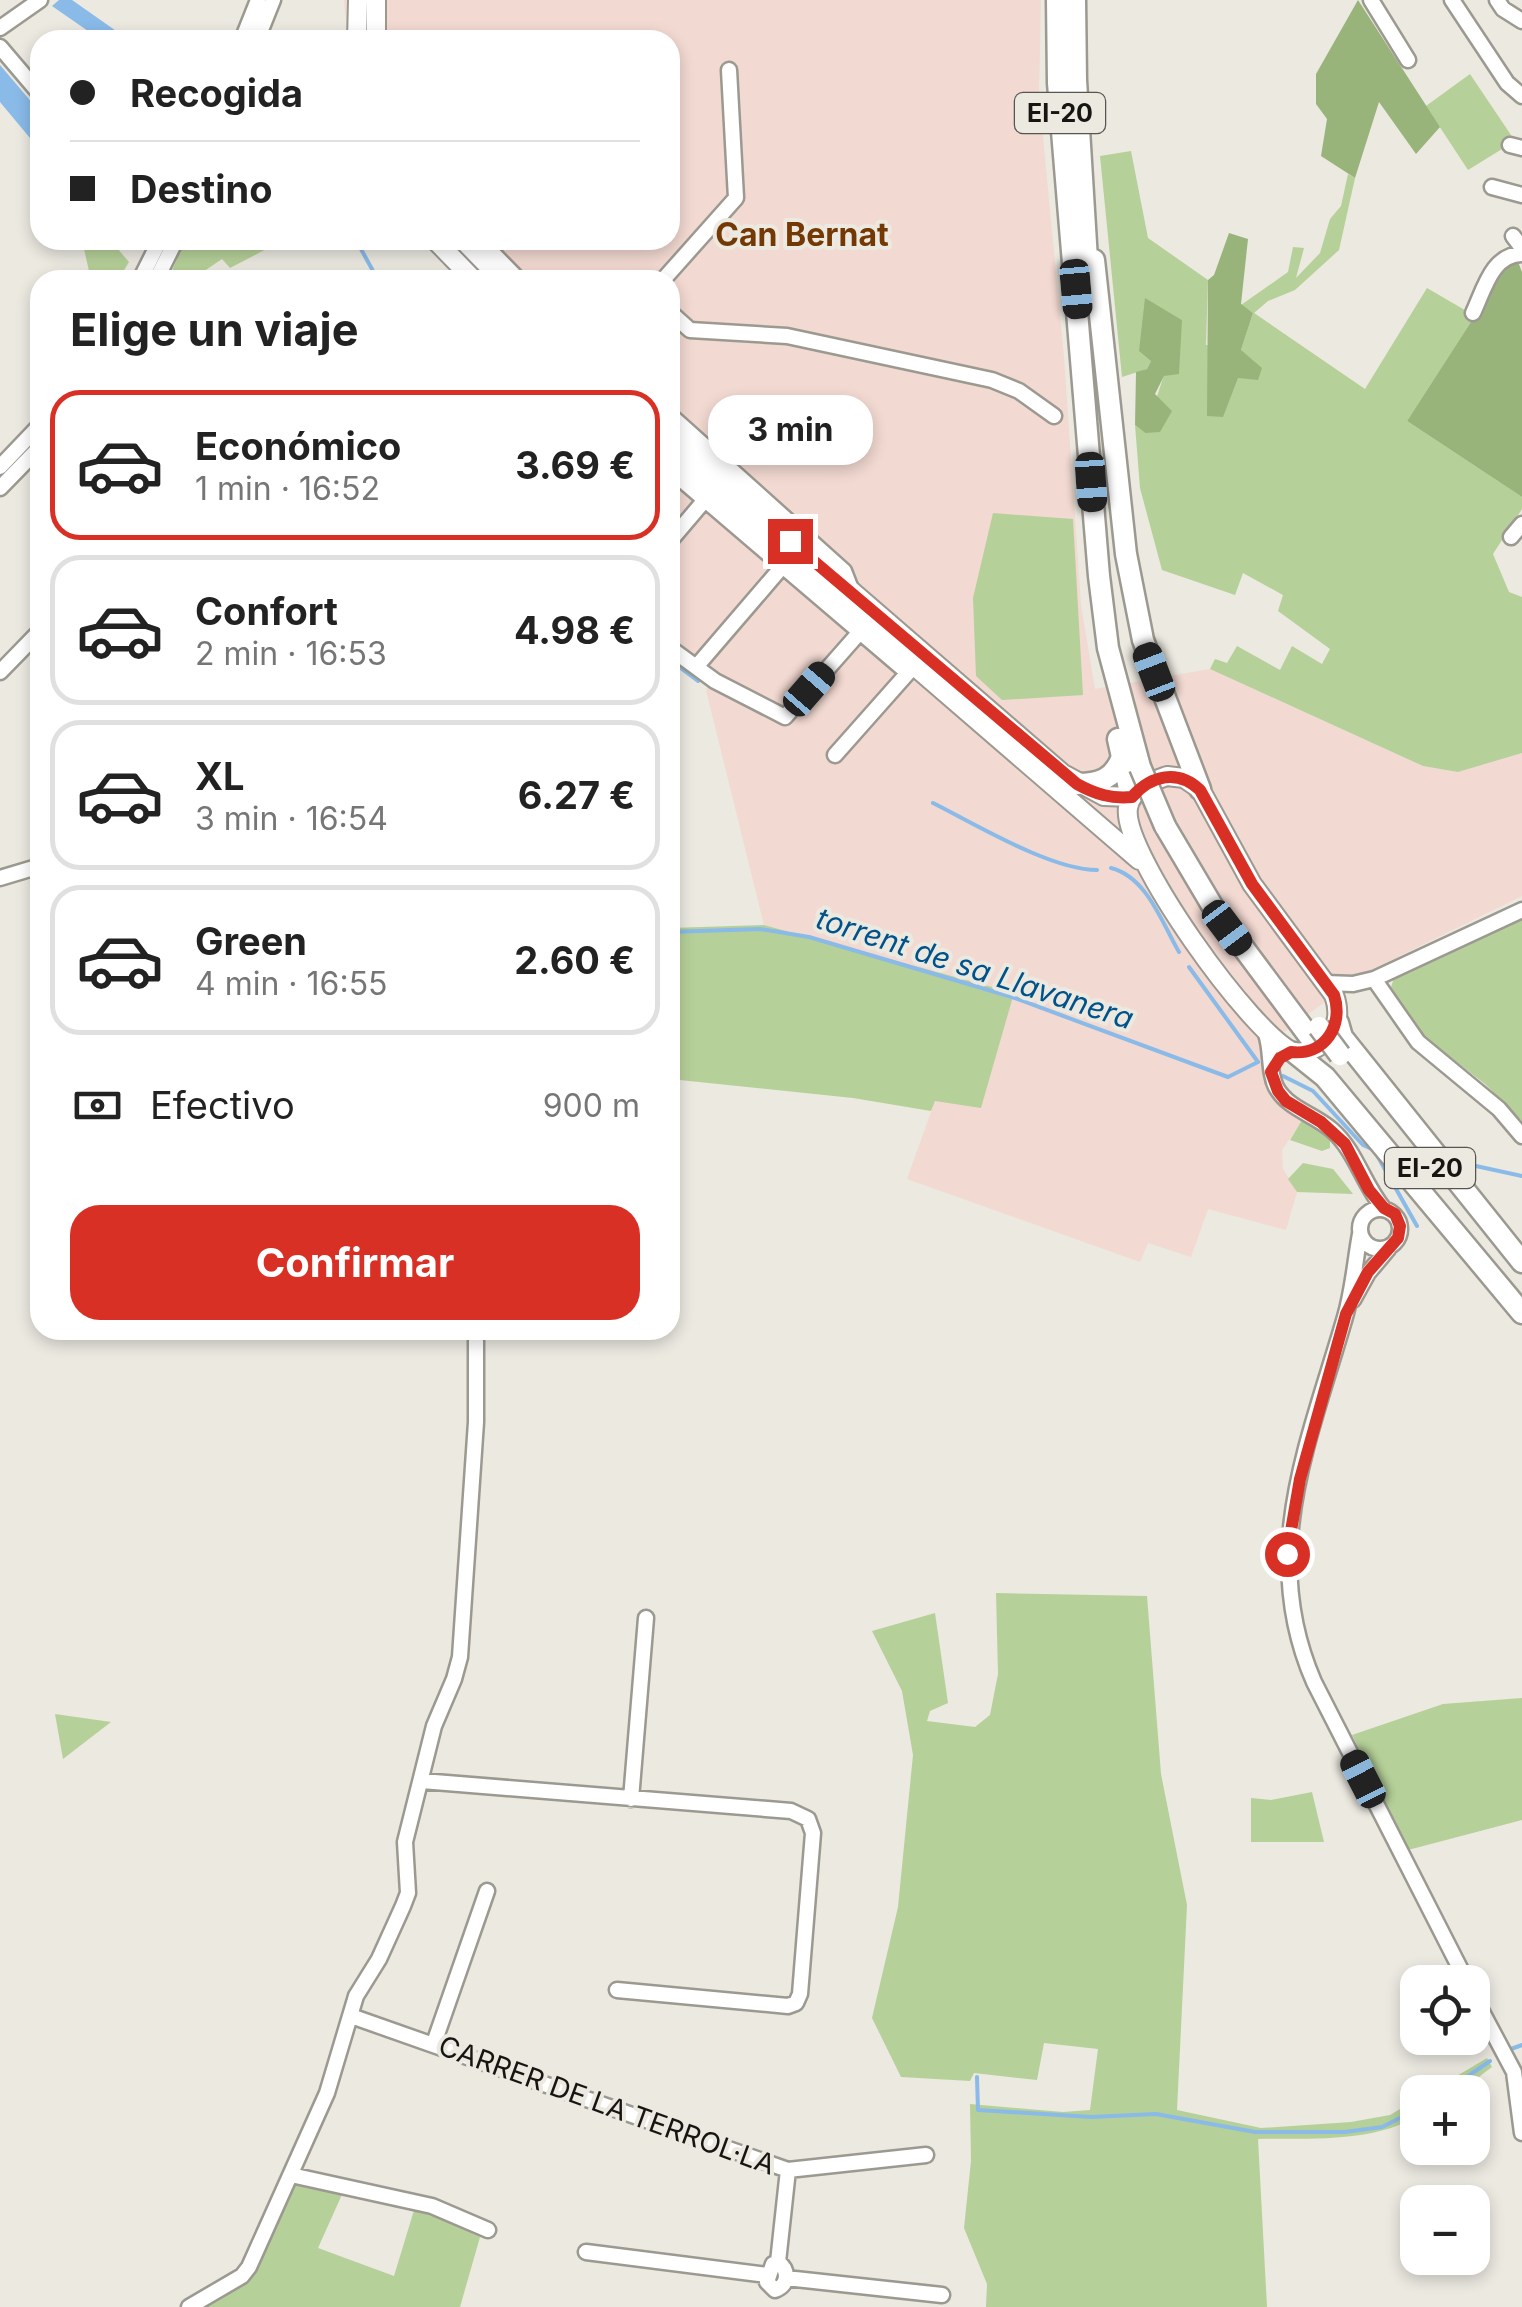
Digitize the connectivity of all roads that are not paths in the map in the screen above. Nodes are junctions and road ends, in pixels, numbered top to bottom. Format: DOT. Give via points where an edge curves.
graph roads {
  1 [pos="40,0"];
  2 [pos="258,0"];
  3 [pos="273,0"];
  4 [pos="358,0"];
  5 [pos="376,0"];
  6 [pos="1057,0"];
  7 [pos="1076,0"];
  8 [pos="1371,0"];
  9 [pos="1452,0"];
  10 [pos="1497,0"];
  11 [pos="1522,20"];
  12 [pos="0,28"];
  13 [pos="246,30"];
  14 [pos="261,30"];
  15 [pos="357,30"];
  16 [pos="376,30"];
  17 [pos="0,47"];
  18 [pos="1408,60"];
  19 [pos="729,70"];
  20 [pos="30,82"];
  21 [pos="1522,96"];
  22 [pos="1492,186"];
  23 [pos="1522,195"];
  24 [pos="1086,210"];
  25 [pos="1519,246"];
  26 [pos="445,250"];
  27 [pos="473,250"];
  28 [pos="490,250"];
  29 [pos="464,270"];
  30 [pos="492,270"];
  31 [pos="508,270"];
  32 [pos="672,270"];
  33 [pos="1473,313"];
  34 [pos="680,321"];
  35 [pos="1054,416"];
  36 [pos="680,424"];
  37 [pos="30,435"];
  38 [pos="680,443"];
  39 [pos="30,452"];
  40 [pos="3,458"];
  41 [pos="30,458"];
  42 [pos="680,464"];
  43 [pos="680,479"];
  44 [pos="0,488"];
  45 [pos="704,500"];
  46 [pos="1522,524"];
  47 [pos="680,528"];
  48 [pos="1511,538"];
  49 [pos="781,568"];
  50 [pos="852,594"];
  51 [pos="859,633"];
  52 [pos="30,641"];
  53 [pos="680,655"];
  54 [pos="696,667"];
  55 [pos="911,670"];
  56 [pos="0,672"];
  57 [pos="835,755"];
  58 [pos="1138,762"];
  59 [pos="1077,784"];
  60 [pos="1200,790"];
  61 [pos="1132,797"];
  62 [pos="1147,867"];
  63 [pos="30,869"];
  64 [pos="0,878"];
  65 [pos="1522,910"];
  66 [pos="1374,978"];
  67 [pos="1326,982"];
  68 [pos="1326,1025"];
  69 [pos="1266,1034"];
  70 [pos="1293,1052"];
  71 [pos="1335,1059"];
  72 [pos="1271,1072"];
  73 [pos="1522,1136"];
  74 [pos="1359,1173"];
  75 [pos="1384,1208"];
  76 [pos="1361,1227"];
  77 [pos="1390,1247"];
  78 [pos="1522,1262"];
  79 [pos="1522,1280"];
  80 [pos="1522,1298"];
  81 [pos="1522,1313"];
  82 [pos="1346,1314"];
  83 [pos="476,1340"];
  84 [pos="646,1618"];
  85 [pos="422,1781"];
  86 [pos="631,1799"];
  87 [pos="487,1892"];
  88 [pos="1458,1965"];
  89 [pos="617,1990"];
  90 [pos="351,2016"];
  91 [pos="1490,2027"];
  92 [pos="434,2044"];
  93 [pos="1520,2084"];
  94 [pos="1522,2133"];
  95 [pos="926,2155"];
  96 [pos="788,2170"];
  97 [pos="291,2175"];
  98 [pos="488,2230"];
  99 [pos="586,2252"];
  100 [pos="778,2262"];
  101 [pos="767,2275"];
  102 [pos="786,2278"];
  103 [pos="776,2290"];
  104 [pos="942,2295"];
  105 [pos="189,2307"];
  106 [pos="773,2307"];
  1 -- 12 [label="street"];
  2 -- 13 [label="street"];
  3 -- 14 [label="street"];
  4 -- 15 [label="main road"];
  5 -- 16 [label="main road"];
  6 -- 58 [label="highway, EI-20" via="1068,226 1104,618"];
  7 -- 24 [label="highway, EI-20"];
  8 -- 18 [label="street"];
  9 -- 21 [label="street"];
  10 -- 11 [label="street"];
  17 -- 20 [label="street"];
  19 -- 32 [label="street" via="736,198"];
  22 -- 23 [label="street"];
  24 -- 58 [label="highway, EI-20" via="1116,614"];
  24 -- 60 [label="highway" via="1129,572 1143,640"];
  25 -- 33 [label="street" via="1495,266"];
  26 -- 29 [label="main road"];
  27 -- 30 [label="main road"];
  28 -- 31 [label="street"];
  34 -- 35 [label="street" via="690,330 786,336 992,380"];
  36 -- 50 [label="street" via="844,571"];
  37 -- 40 [label="street"];
  38 -- 50 [label="main road"];
  39 -- 40 [label="street"];
  41 -- 44 [label="street"];
  42 -- 55 [label="main road"];
  43 -- 45 [label="street"];
  45 -- 47 [label="street"];
  45 -- 49 [label="street"];
  46 -- 48 [label="street"];
  49 -- 51 [label="street"];
  49 -- 54 [label="street"];
  50 -- 59 [label="main road"];
  51 -- 54 [label="street" via="785,717"];
  51 -- 55 [label="street"];
  52 -- 56 [label="street"];
  53 -- 54 [label="street"];
  55 -- 57 [label="street"];
  55 -- 62 [label="main road"];
  58 -- 59 [label="highway" via="1102,782"];
  58 -- 61 [label="highway"];
  58 -- 68 [label="highway, EI-20" via="1224,901"];
  59 -- 61 [label="main road" via="1104,796"];
  60 -- 61 [label="main road" via="1167,776"];
  60 -- 67 [label="main road" via="1252,884"];
  61 -- 62 [label="main road" via="1127,822"];
  62 -- 69 [label="main road" via="1198,949"];
  63 -- 64 [label="street"];
  65 -- 66 [label="street"];
  66 -- 67 [label="street"];
  66 -- 68 [label="street"];
  66 -- 73 [label="street" via="1418,1042"];
  67 -- 68 [label="main road" via="1334,995"];
  68 -- 70 [label="main road" via="1330,1036 1316,1048"];
  68 -- 71 [label="highway, EI-20, bridge"];
  68 -- 78 [label="highway"];
  69 -- 70 [label="main road"];
  69 -- 72 [label="street"];
  70 -- 72 [label="street"];
  70 -- 81 [label="highway" via="1325,1077"];
  71 -- 79 [label="highway, EI-20"];
  71 -- 80 [label="highway, EI-20"];
  72 -- 74 [label="street" via="1286,1101 1345,1144"];
  74 -- 75 [label="street"];
  74 -- 76 [label="street"];
  75 -- 76 [label="street" via="1368,1212"];
  75 -- 77 [label="street" via="1400,1226"];
  76 -- 77 [label="street" via="1365,1243"];
  76 -- 82 [label="street"];
  77 -- 82 [label="street"];
  82 -- 88 [label="street" via="1294,1501 1287,1554 1290,1608 1314,1682"];
  83 -- 85 [label="street" via="460,1657"];
  84 -- 86 [label="street"];
  85 -- 86 [label="street"];
  85 -- 90 [label="street" via="403,1855 408,1892"];
  86 -- 89 [label="street" via="792,1811 808,1819 813,1833 796,2003"];
  87 -- 92 [label="street"];
  90 -- 92 [label="street, CARRER DE LA TERROL·LA"];
  90 -- 97 [label="street"];
  91 -- 93 [label="street"];
  92 -- 96 [label="street, CARRER DE LA TERROL·LA"];
  93 -- 94 [label="street"];
  95 -- 96 [label="street, CARRER DE LA TERROL·LA"];
  96 -- 100 [label="street"];
  97 -- 98 [label="street" via="432,2206"];
  97 -- 105 [label="street" via="249,2267"];
  99 -- 101 [label="street"];
  100 -- 101 [label="street"];
  100 -- 102 [label="street"];
  101 -- 103 [label="street"];
  102 -- 103 [label="street"];
  102 -- 104 [label="street"];
  103 -- 106 [label="street"];
}
